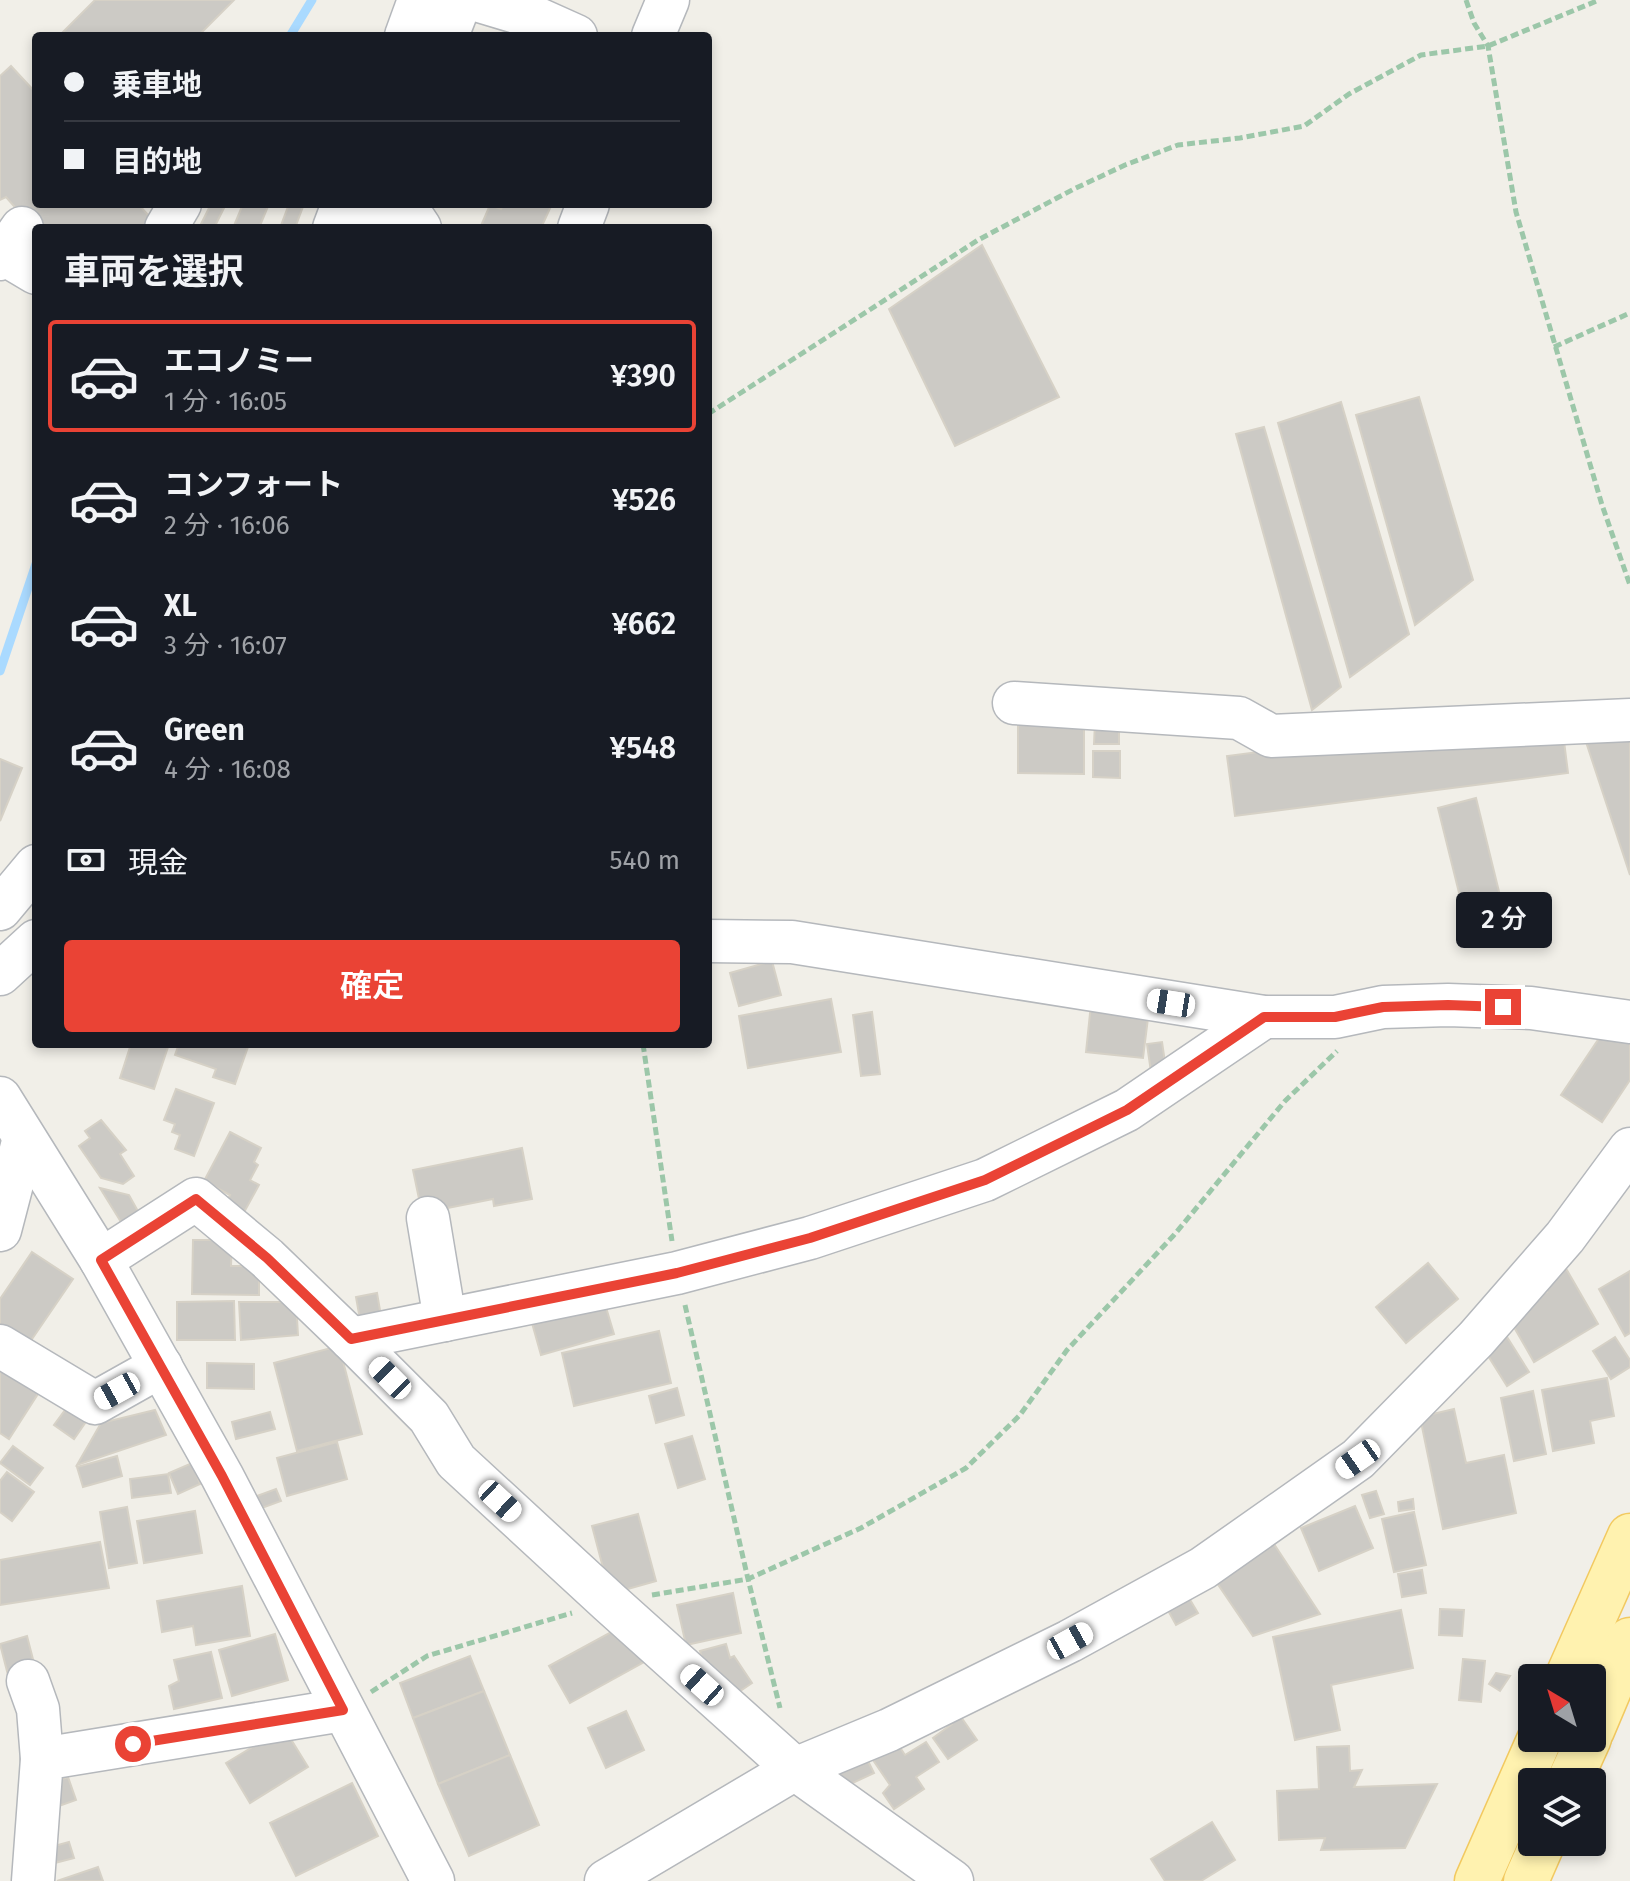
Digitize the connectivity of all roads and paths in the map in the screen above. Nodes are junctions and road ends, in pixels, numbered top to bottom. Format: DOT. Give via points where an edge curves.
graph roads {
  1 [pos="419,0"];
  2 [pos="461,0"];
  3 [pos="476,0"];
  4 [pos="668,0"];
  5 [pos="1466,0"];
  6 [pos="1599,0"];
  7 [pos="407,32"];
  8 [pos="449,32"];
  9 [pos="567,32"];
  10 [pos="655,32"];
  11 [pos="1488,46"];
  12 [pos="1630,313"];
  13 [pos="1554,347"];
  14 [pos="712,411"];
  15 [pos="1630,585"];
  16 [pos="1014,703"];
  17 [pos="1630,720"];
  18 [pos="32,871"];
  19 [pos="0,909"];
  20 [pos="712,941"];
  21 [pos="32,945"];
  22 [pos="0,974"];
  23 [pos="1264,1017"];
  24 [pos="1629,1018"];
  25 [pos="644,1048"];
  26 [pos="1340,1049"];
  27 [pos="0,1098"];
  28 [pos="24,1138"];
  29 [pos="1630,1149"];
  30 [pos="428,1218"];
  31 [pos="0,1230"];
  32 [pos="101,1260"];
  33 [pos="677,1273"];
  34 [pos="445,1320"];
  35 [pos="351,1339"];
  36 [pos="0,1346"];
  37 [pos="161,1366"];
  38 [pos="1630,1536"];
  39 [pos="748,1579"];
  40 [pos="609,1602"];
  41 [pos="1630,1640"];
  42 [pos="1573,1664"];
  43 [pos="28,1681"];
  44 [pos="1606,1697"];
  45 [pos="343,1710"];
  46 [pos="781,1710"];
  47 [pos="1534,1752"];
  48 [pos="42,1759"];
  49 [pos="795,1769"];
  50 [pos="1537,1856"];
  51 [pos="33,1881"];
  52 [pos="433,1881"];
  53 [pos="606,1881"];
  54 [pos="952,1881"];
  55 [pos="1477,1881"];
  56 [pos="1526,1881"];
  1 -- 7 [label="street"];
  2 -- 8 [label="street"];
  3 -- 9 [label="street"];
  4 -- 10 [label="street"];
  5 -- 11 [label="path"];
  6 -- 11 [label="path"];
  11 -- 13 [label="path" via="1516,212"];
  11 -- 14 [label="path" via="1421,55 1349,94 1304,126 1178,145 1074,189 978,240"];
  12 -- 13 [label="path"];
  13 -- 15 [label="path"];
  16 -- 17 [label="street" via="1239,718 1271,736"];
  18 -- 19 [label="street"];
  20 -- 23 [label="street" via="792,942"];
  21 -- 22 [label="street"];
  23 -- 24 [label="street" via="1335,1017 1383,1007 1448,1005"];
  23 -- 33 [label="street" via="1127,1110 985,1180 810,1238"];
  25 -- 33 [label="path"];
  26 -- 39 [label="path" via="1285,1101 1174,1235 1067,1350 1020,1415 966,1468 861,1528"];
  27 -- 28 [label="street"];
  28 -- 31 [label="street"];
  28 -- 32 [label="street"];
  29 -- 49 [label="street" via="1565,1237 1476,1339 1358,1459 1190,1576 889,1730"];
  30 -- 34 [label="street"];
  32 -- 35 [label="street" via="196,1199"];
  32 -- 37 [label="street"];
  33 -- 34 [label="street"];
  33 -- 39 [label="path"];
  34 -- 35 [label="street"];
  35 -- 40 [label="street" via="429,1417 456,1461"];
  36 -- 37 [label="street" via="95,1403"];
  37 -- 45 [label="street"];
  38 -- 42 [label="main road"];
  39 -- 40 [label="path"];
  39 -- 46 [label="path"];
  40 -- 45 [label="path" via="427,1656"];
  40 -- 49 [label="street"];
  41 -- 44 [label="main road"];
  43 -- 48 [label="street" via="38,1709"];
  45 -- 48 [label="street"];
  45 -- 52 [label="street"];
  47 -- 55 [label="main road"];
  48 -- 51 [label="street"];
  49 -- 53 [label="street"];
  49 -- 54 [label="street"];
  50 -- 56 [label="main road"];
}
